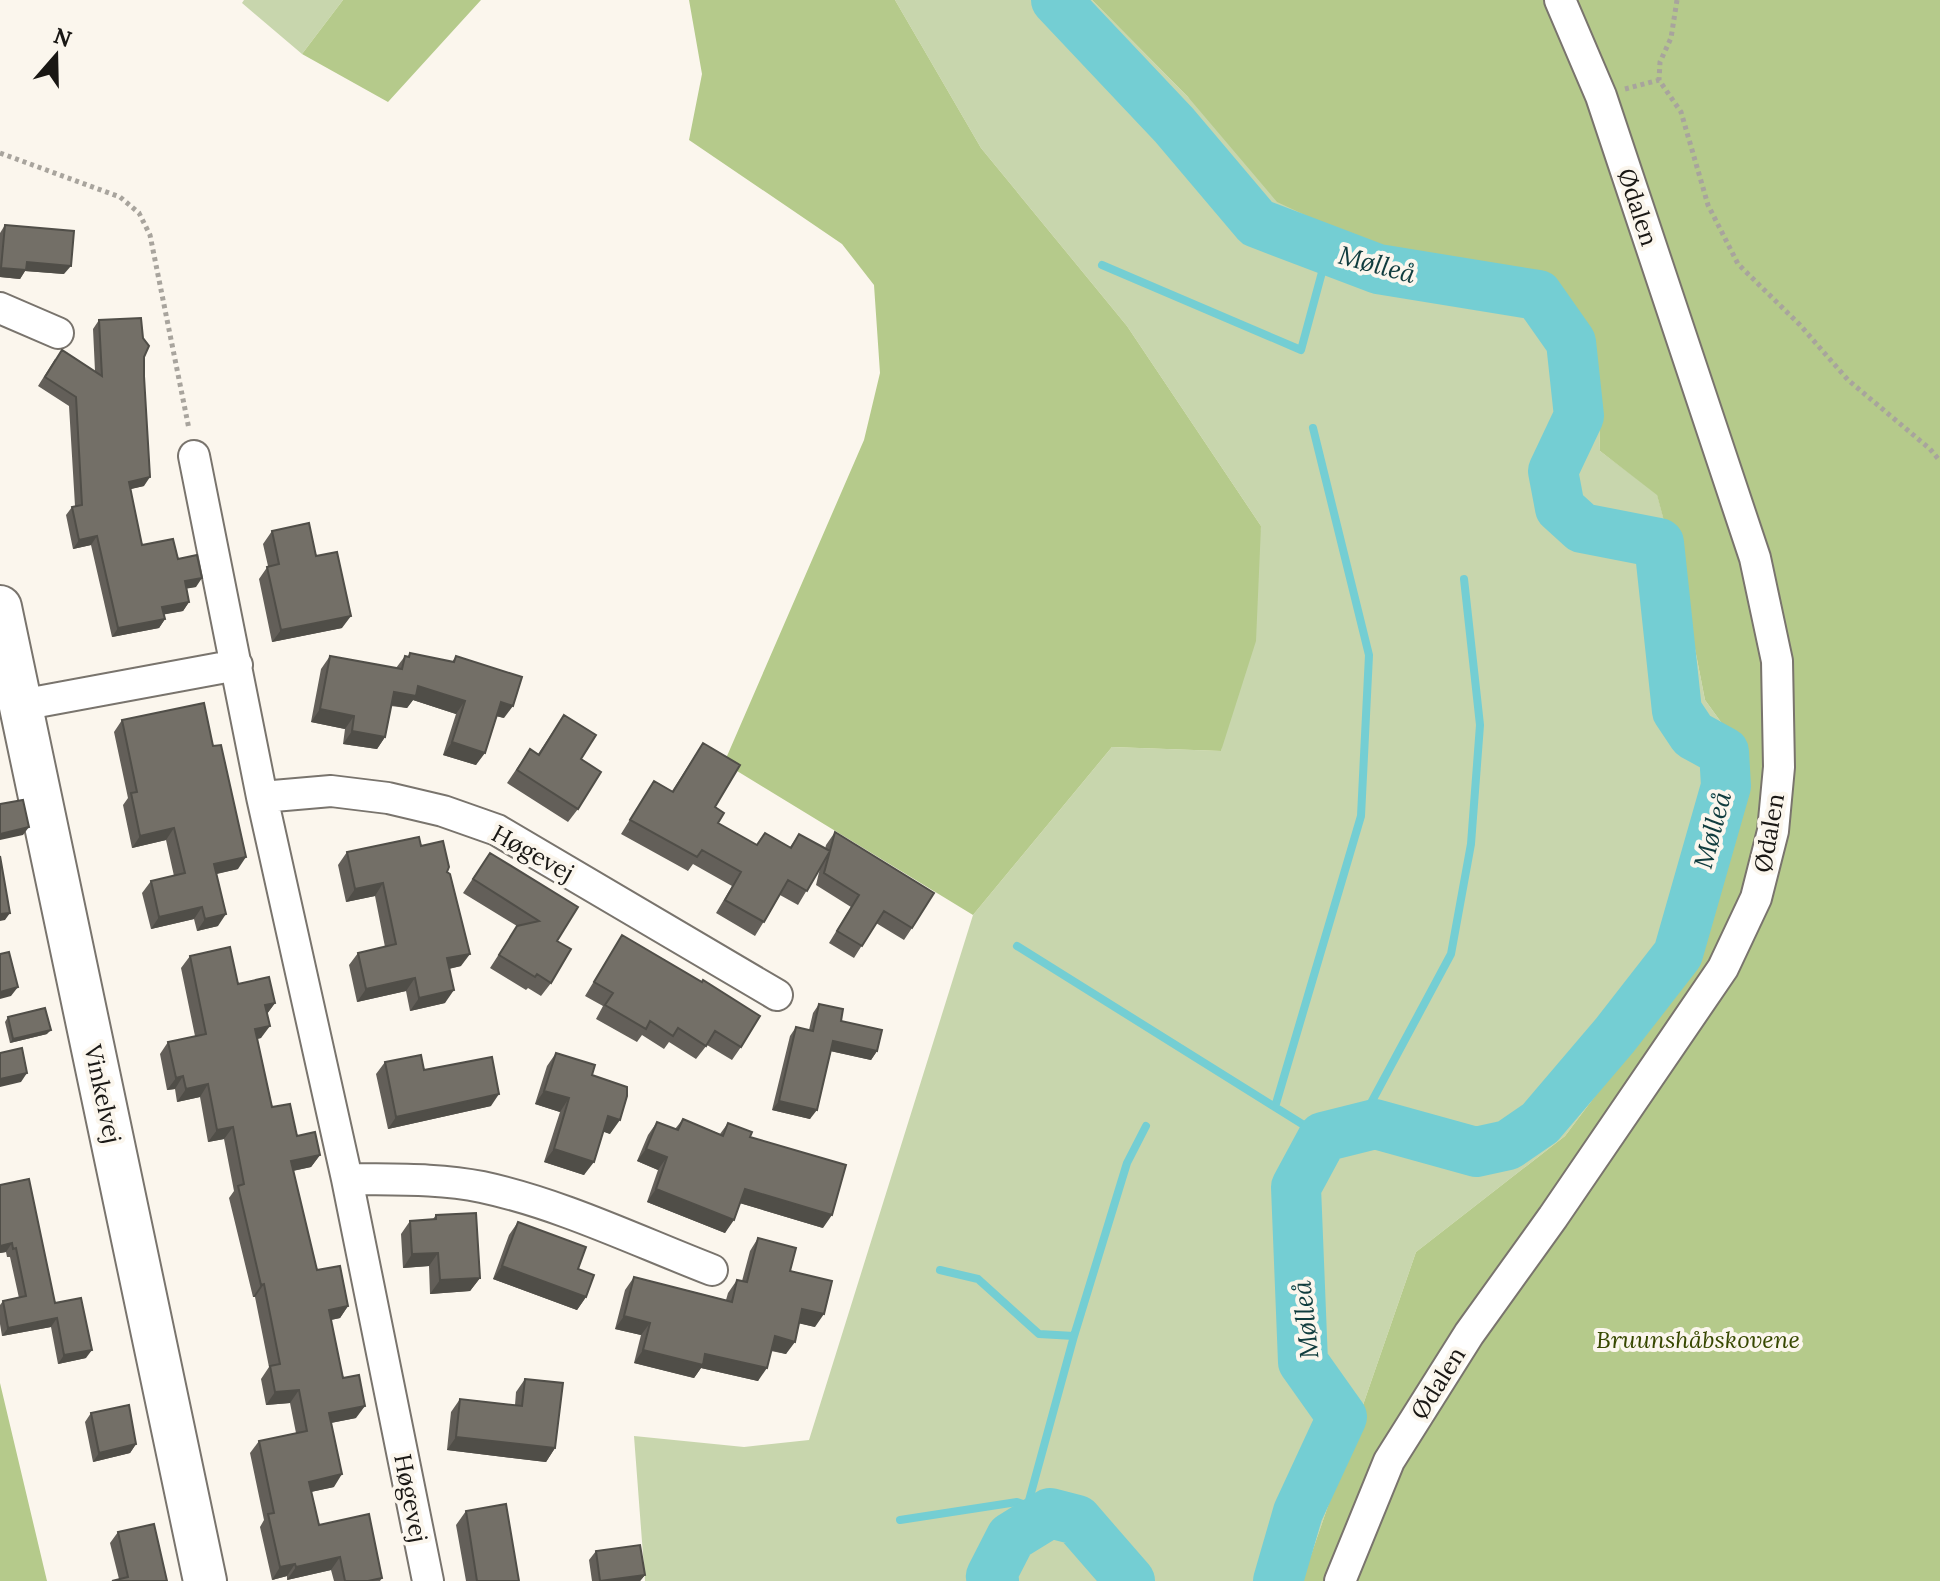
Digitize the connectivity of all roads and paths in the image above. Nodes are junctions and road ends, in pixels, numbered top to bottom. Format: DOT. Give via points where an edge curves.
graph roads {
  1 [pos="1560,0"];
  2 [pos="1677,0"];
  3 [pos="0,153"];
  4 [pos="0,308"];
  5 [pos="58,333"];
  6 [pos="194,456"];
  7 [pos="1940,461"];
  8 [pos="0,607"];
  9 [pos="237,665"];
  10 [pos="21,705"];
  11 [pos="262,797"];
  12 [pos="777,995"];
  13 [pos="347,1179"];
  14 [pos="712,1270"];
  15 [pos="205,1581"];
  16 [pos="428,1581"];
  17 [pos="1340,1581"];
  1 -- 17 [label="street, Ødalen" via="1601,96 1755,558 1777,661 1779,767 1773,831 1756,898 1723,968 1461,1346 1389,1461"];
  2 -- 7 [label="path" via="1659,80 1681,112 1708,205 1738,264 1848,380"];
  3 -- 6 [label="path" via="120,197 139,213 150,235"];
  4 -- 5 [label="street"];
  6 -- 9 [label="street, Høgevej"];
  8 -- 10 [label="street, Vinkelvej"];
  9 -- 10 [label="street"];
  9 -- 11 [label="street, Høgevej"];
  10 -- 15 [label="street, Vinkelvej"];
  11 -- 12 [label="street, Høgevej" via="331,791 388,798 497,830"];
  11 -- 13 [label="street, Høgevej"];
  13 -- 14 [label="street" via="434,1181 529,1199"];
  13 -- 16 [label="street, Høgevej"];
}
